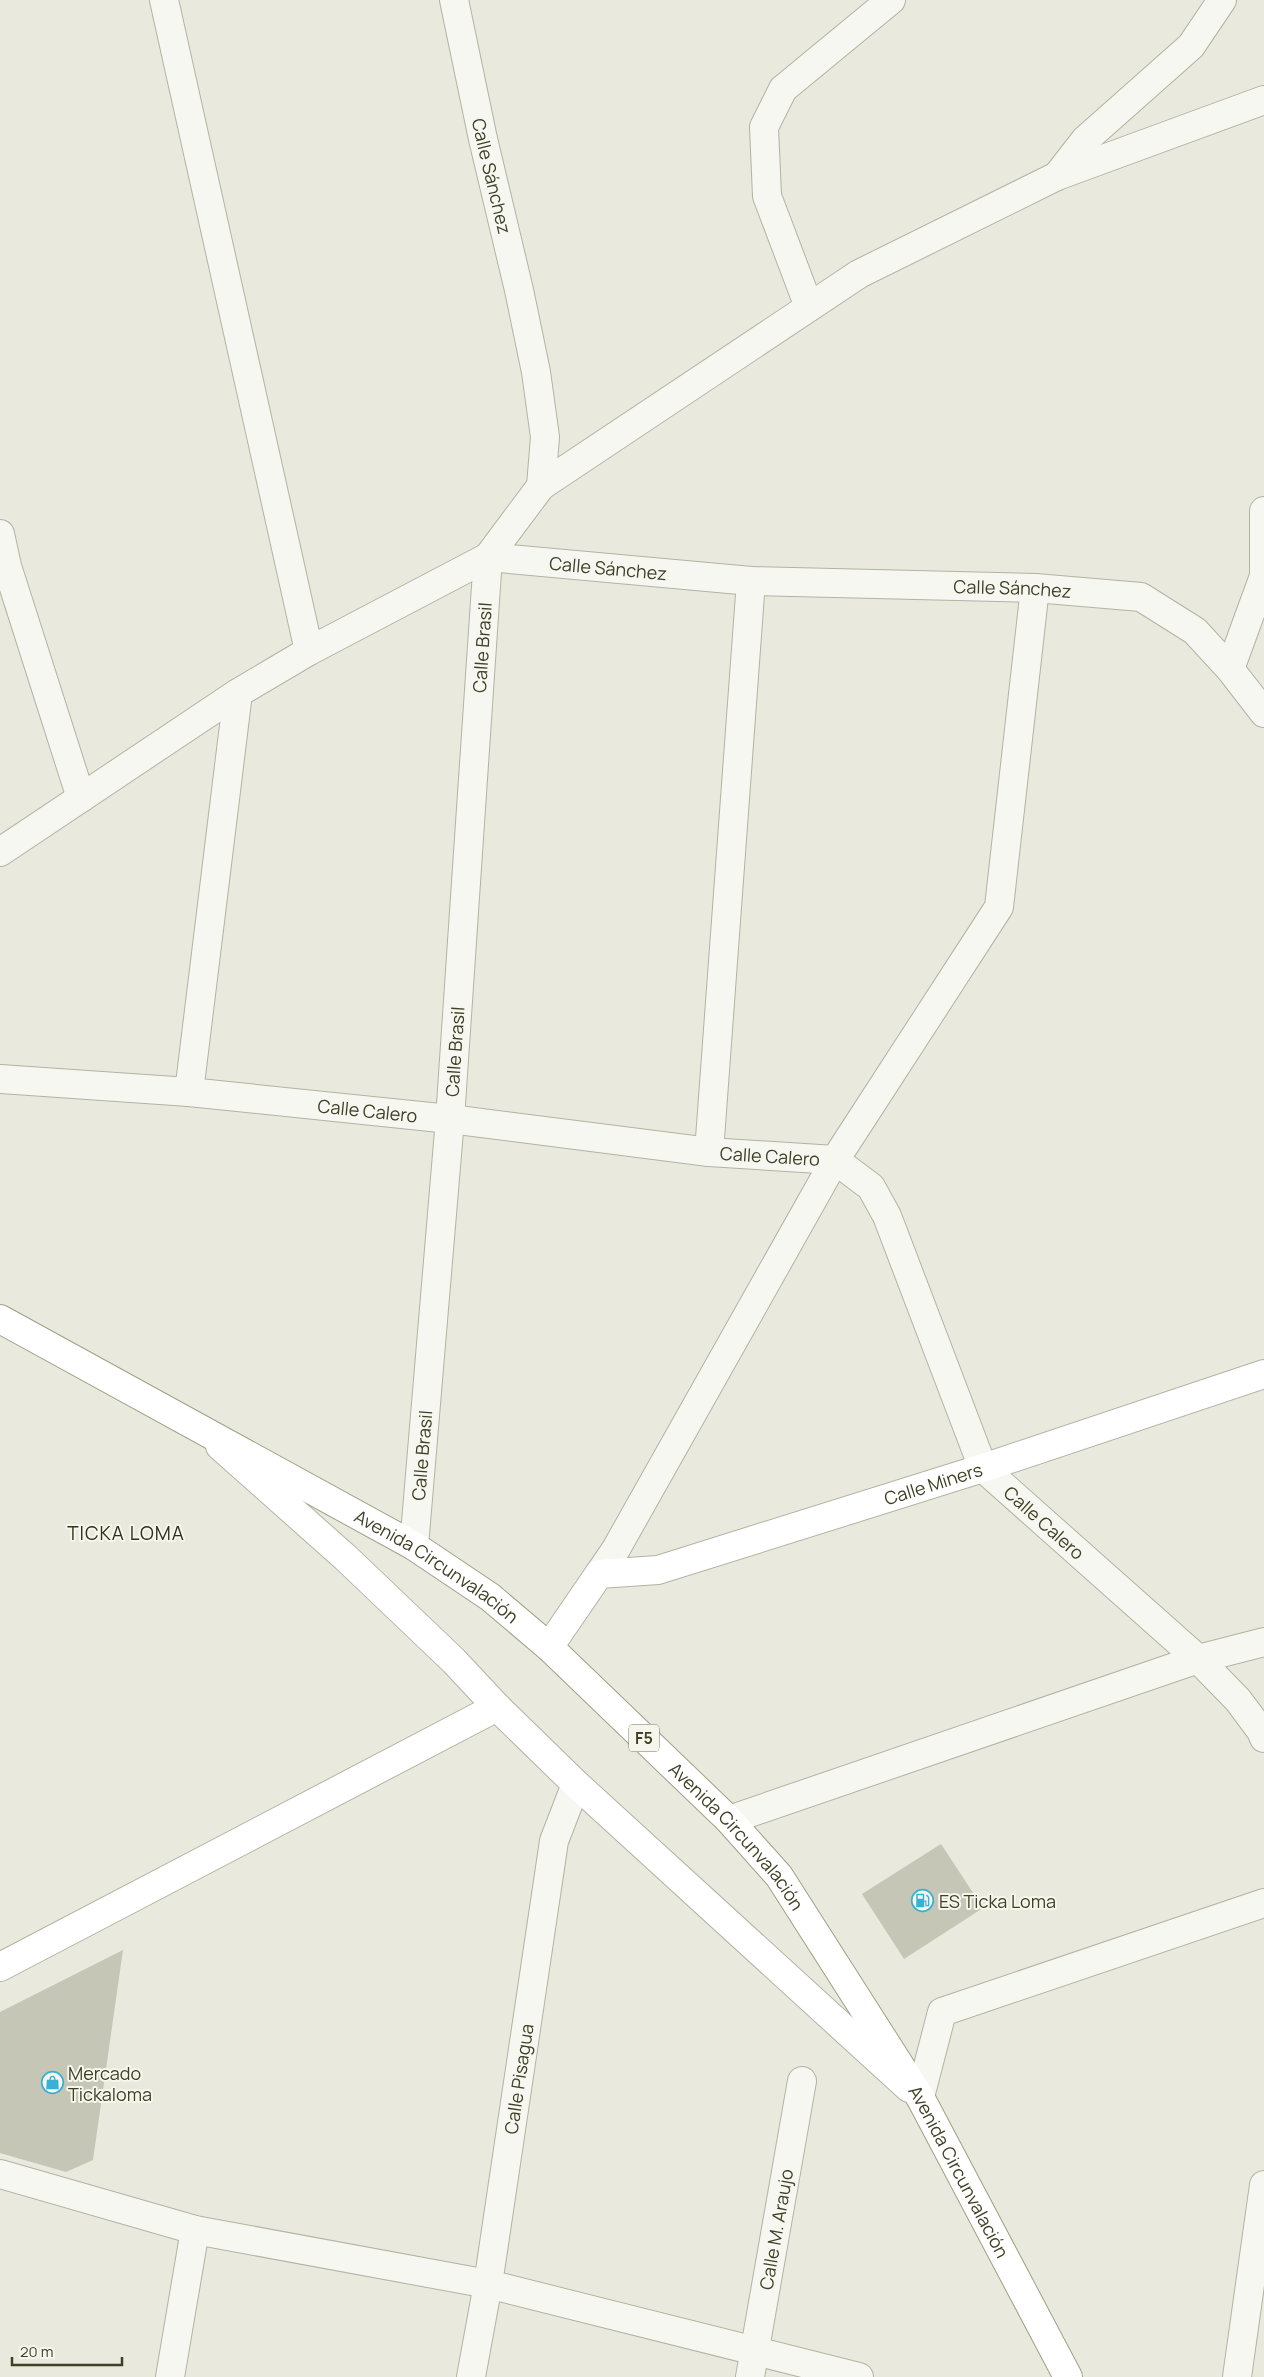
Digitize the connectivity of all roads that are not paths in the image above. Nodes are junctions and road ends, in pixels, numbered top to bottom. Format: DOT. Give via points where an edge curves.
graph roads {
  1 [pos="164,0"];
  2 [pos="454,0"];
  3 [pos="891,0"];
  4 [pos="1222,0"];
  5 [pos="1264,100"];
  6 [pos="1057,176"];
  7 [pos="809,307"];
  8 [pos="541,486"];
  9 [pos="1264,511"];
  10 [pos="0,534"];
  11 [pos="488,557"];
  12 [pos="3,566"];
  13 [pos="751,581"];
  14 [pos="1034,588"];
  15 [pos="309,651"];
  16 [pos="1230,669"];
  17 [pos="238,693"];
  18 [pos="1264,713"];
  19 [pos="81,798"];
  20 [pos="0,852"];
  21 [pos="0,1079"];
  22 [pos="189,1092"];
  23 [pos="450,1119"];
  24 [pos="709,1152"];
  25 [pos="836,1160"];
  26 [pos="0,1319"];
  27 [pos="1264,1374"];
  28 [pos="207,1435"];
  29 [pos="983,1468"];
  30 [pos="414,1546"];
  31 [pos="599,1574"];
  32 [pos="1264,1642"];
  33 [pos="549,1647"];
  34 [pos="1198,1659"];
  35 [pos="497,1707"];
  36 [pos="1264,1738"];
  37 [pos="576,1784"];
  38 [pos="729,1820"];
  39 [pos="1264,1904"];
  40 [pos="0,1966"];
  41 [pos="802,2081"];
  42 [pos="920,2097"];
  43 [pos="0,2174"];
  44 [pos="1264,2185"];
  45 [pos="195,2230"];
  46 [pos="488,2284"];
  47 [pos="751,2364"];
  48 [pos="170,2377"];
  49 [pos="471,2377"];
  50 [pos="860,2377"];
  51 [pos="1068,2377"];
  52 [pos="1237,2377"];
  1 -- 15 [label="street"];
  2 -- 8 [label="street, Calle Sánchez" via="536,372 545,437"];
  3 -- 7 [label="street" via="783,89 764,128 767,196"];
  4 -- 6 [label="street" via="1190,46 1085,140"];
  5 -- 6 [label="street"];
  6 -- 7 [label="street" via="859,274"];
  7 -- 8 [label="street"];
  8 -- 11 [label="street"];
  9 -- 16 [label="street" via="1264,576"];
  10 -- 12 [label="street"];
  11 -- 13 [label="street, Calle Sánchez"];
  11 -- 15 [label="street"];
  11 -- 23 [label="street, Calle Brasil"];
  12 -- 19 [label="street"];
  13 -- 14 [label="street, Calle Sánchez"];
  13 -- 24 [label="street"];
  14 -- 16 [label="street, Calle Sánchez" via="1142,597 1195,631"];
  14 -- 25 [label="street" via="999,907"];
  15 -- 17 [label="street"];
  16 -- 18 [label="street, Calle Sánchez"];
  17 -- 19 [label="street"];
  17 -- 22 [label="street"];
  19 -- 20 [label="street"];
  21 -- 22 [label="street, Calle Calero"];
  22 -- 23 [label="street, Calle Calero"];
  23 -- 24 [label="street, Calle Calero"];
  23 -- 30 [label="street, Calle Brasil"];
  24 -- 25 [label="street, Calle Calero"];
  25 -- 29 [label="street, Calle Calero" via="870,1187 888,1216"];
  25 -- 31 [label="street"];
  26 -- 28 [label="main road, Avenida Circunvalación / F5"];
  27 -- 29 [label="main road, Calle Miners"];
  28 -- 30 [label="main road, Avenida Circunvalación / F5"];
  28 -- 35 [label="main road" via="346,1558 454,1661"];
  29 -- 31 [label="main road, Calle Miners" via="658,1570"];
  29 -- 34 [label="street, Calle Calero"];
  30 -- 33 [label="main road, Avenida Circunvalación / F5" via="490,1597"];
  31 -- 33 [label="main road"];
  32 -- 34 [label="street"];
  33 -- 38 [label="main road, Avenida Circunvalación / F5"];
  34 -- 36 [label="street, Calle Calero" via="1238,1700"];
  34 -- 38 [label="street"];
  35 -- 37 [label="main road"];
  35 -- 40 [label="main road"];
  37 -- 42 [label="main road"];
  37 -- 46 [label="street, Calle Pisagua" via="554,1841"];
  38 -- 42 [label="main road, Avenida Circunvalación / F5" via="780,1876"];
  39 -- 42 [label="street" via="942,2012"];
  41 -- 47 [label="street, Calle M. Araujo"];
  42 -- 51 [label="main road, Avenida Circunvalación / F5"];
  43 -- 45 [label="street"];
  44 -- 52 [label="street"];
  45 -- 46 [label="street"];
  45 -- 48 [label="street"];
  46 -- 47 [label="street"];
  46 -- 49 [label="street, Calle Pisagua"];
  47 -- 50 [label="street"];
}
